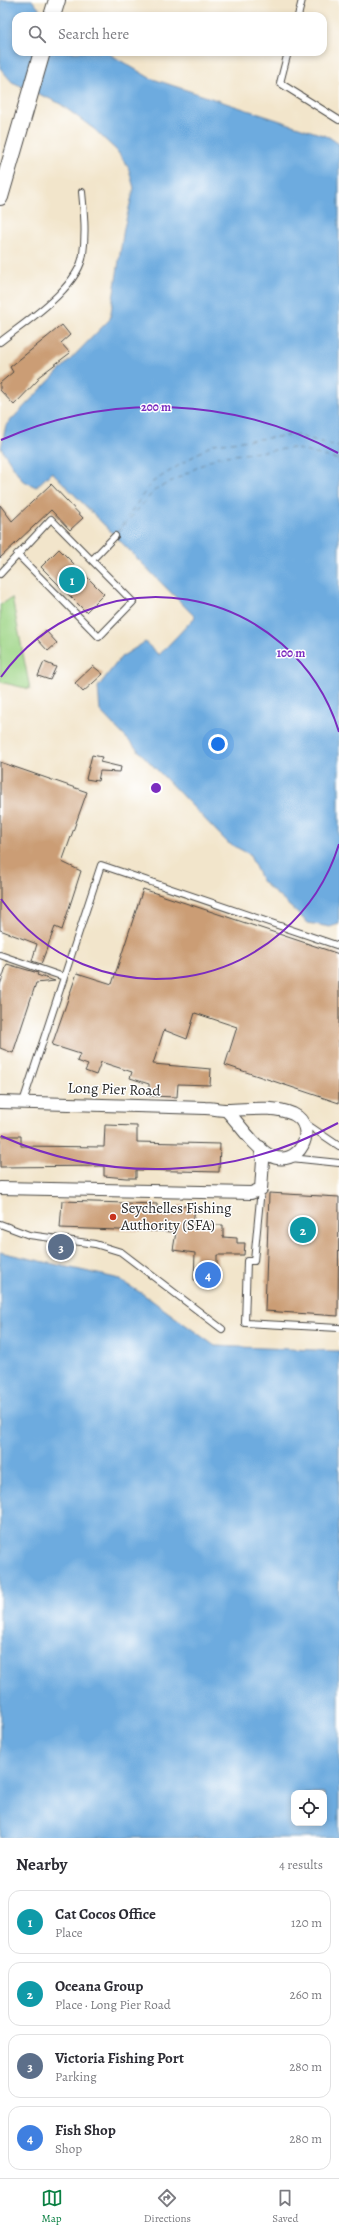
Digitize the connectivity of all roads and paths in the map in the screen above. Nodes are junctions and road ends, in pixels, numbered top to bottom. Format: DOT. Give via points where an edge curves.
graph roads {
  1 [pos="57,0"];
  2 [pos="302,0"];
  3 [pos="53,12"];
  4 [pos="299,12"];
  5 [pos="41,56"];
  6 [pos="287,56"];
  7 [pos="339,120"];
  8 [pos="82,192"];
  9 [pos="0,197"];
  10 [pos="0,342"];
  11 [pos="115,536"];
  12 [pos="16,554"];
  13 [pos="92,560"];
  14 [pos="0,574"];
  15 [pos="339,946"];
  16 [pos="0,956"];
  17 [pos="64,977"];
  18 [pos="0,1102"];
  19 [pos="23,1102"];
  20 [pos="226,1110"];
  21 [pos="302,1121"];
  22 [pos="339,1146"];
  23 [pos="260,1147"];
  24 [pos="289,1158"];
  25 [pos="339,1164"];
  26 [pos="0,1188"];
  27 [pos="261,1189"];
  28 [pos="0,1224"];
  29 [pos="339,1328"];
  30 [pos="222,1329"];
  1 -- 3 [label="street"];
  2 -- 4 [label="lane"];
  5 -- 9 [label="street"];
  6 -- 7 [label="lane" via="280,83"];
  8 -- 10 [label="lane" via="83,255 75,274 56,298"];
  11 -- 13 [label="lane"];
  12 -- 13 [label="lane" via="51,519"];
  12 -- 13 [label="lane" via="99,637 133,602"];
  12 -- 14 [label="lane"];
  15 -- 17 [label="lane" via="101,865"];
  16 -- 17 [label="lane"];
  17 -- 19 [label="lane"];
  18 -- 19 [label="street, Long Pier Road"];
  19 -- 20 [label="street, Long Pier Road"];
  20 -- 21 [label="street, Long Pier Road" via="277,1110 295,1115"];
  20 -- 23 [label="street"];
  21 -- 22 [label="lane"];
  21 -- 24 [label="street" via="305,1134 303,1146"];
  23 -- 24 [label="street" via="274,1157"];
  23 -- 27 [label="street" via="263,1161"];
  24 -- 25 [label="lane"];
  26 -- 27 [label="street" via="238,1194"];
  27 -- 29 [label="lane" via="254,1261 247,1261 245,1323"];
  28 -- 30 [label="lane" via="29,1235 95,1244 121,1252"];
}
